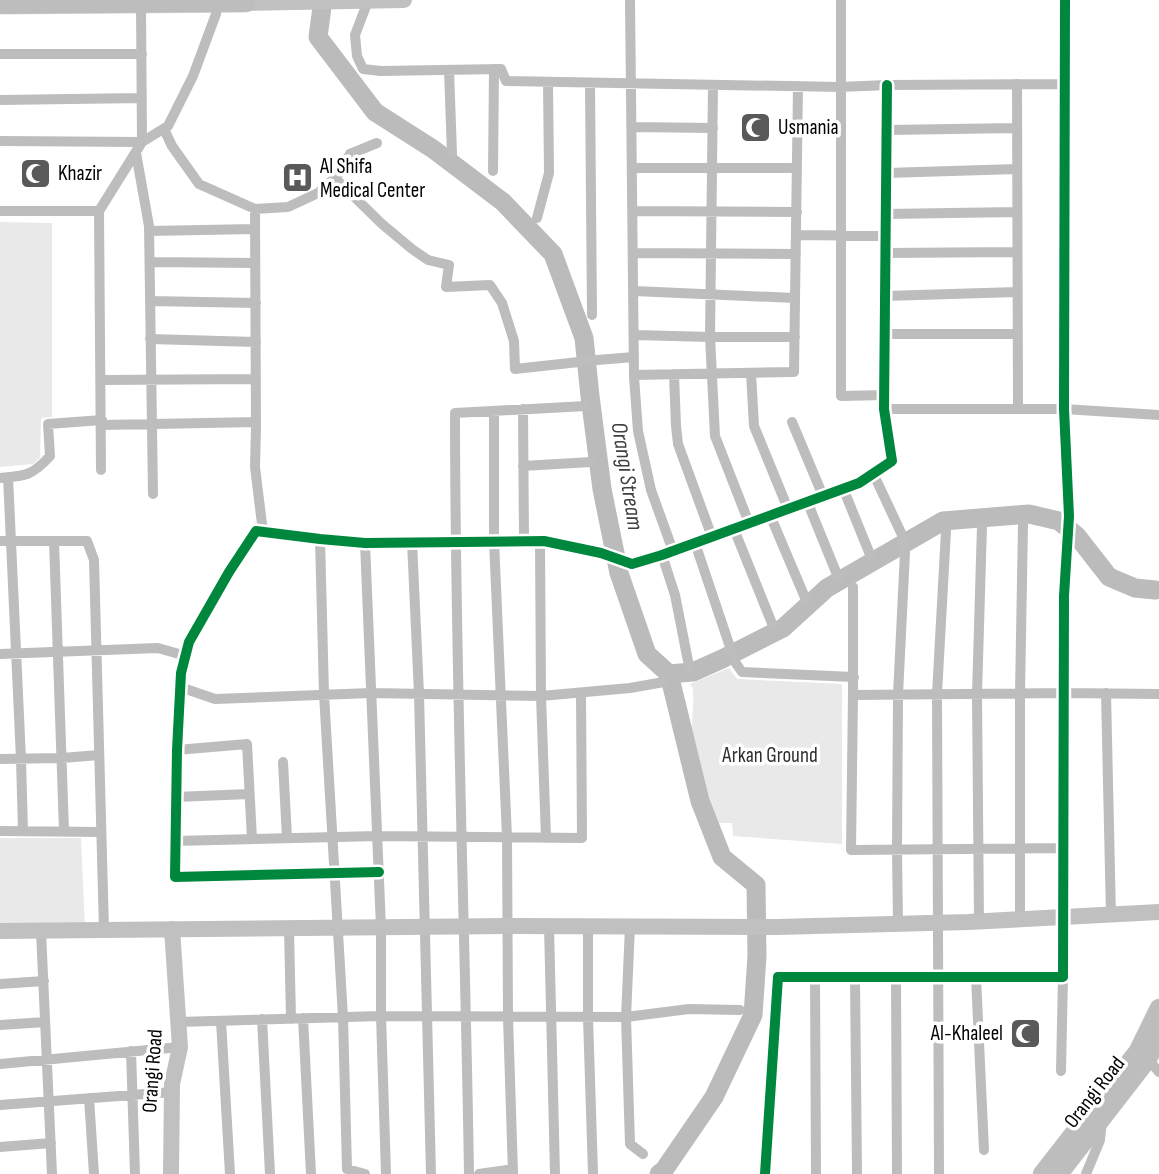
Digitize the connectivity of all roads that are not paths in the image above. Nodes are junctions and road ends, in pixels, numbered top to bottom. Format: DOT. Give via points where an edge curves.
graph roads {
  1 [pos="404,0"];
  2 [pos="630,0"];
  3 [pos="841,0"];
  4 [pos="1065,0"];
  5 [pos="368,1"];
  6 [pos="375,1"];
  7 [pos="238,2"];
  8 [pos="141,4"];
  9 [pos="0,5"];
  10 [pos="0,54"];
  11 [pos="142,54"];
  12 [pos="494,69"];
  13 [pos="449,70"];
  14 [pos="548,82"];
  15 [pos="590,83"];
  16 [pos="632,83"];
  17 [pos="1065,83"];
  18 [pos="1017,84"];
  19 [pos="713,85"];
  20 [pos="887,85"];
  21 [pos="799,86"];
  22 [pos="841,87"];
  23 [pos="142,98"];
  24 [pos="0,100"];
  25 [pos="632,127"];
  26 [pos="713,128"];
  27 [pos="1017,128"];
  28 [pos="164,129"];
  29 [pos="887,130"];
  30 [pos="0,141"];
  31 [pos="142,142"];
  32 [pos="377,143"];
  33 [pos="135,153"];
  34 [pos="452,154"];
  35 [pos="633,168"];
  36 [pos="712,168"];
  37 [pos="797,168"];
  38 [pos="1017,169"];
  39 [pos="493,171"];
  40 [pos="886,173"];
  41 [pos="335,178"];
  42 [pos="255,209"];
  43 [pos="0,211"];
  44 [pos="99,211"];
  45 [pos="633,211"];
  46 [pos="711,212"];
  47 [pos="797,212"];
  48 [pos="1017,212"];
  49 [pos="886,214"];
  50 [pos="537,218"];
  51 [pos="255,229"];
  52 [pos="149,231"];
  53 [pos="796,235"];
  54 [pos="840,236"];
  55 [pos="886,236"];
  56 [pos="1017,251"];
  57 [pos="710,252"];
  58 [pos="634,253"];
  59 [pos="886,253"];
  60 [pos="796,254"];
  61 [pos="149,262"];
  62 [pos="255,263"];
  63 [pos="634,291"];
  64 [pos="1017,292"];
  65 [pos="710,295"];
  66 [pos="885,296"];
  67 [pos="795,298"];
  68 [pos="150,301"];
  69 [pos="256,303"];
  70 [pos="592,315"];
  71 [pos="885,334"];
  72 [pos="1018,334"];
  73 [pos="635,335"];
  74 [pos="710,337"];
  75 [pos="795,337"];
  76 [pos="150,339"];
  77 [pos="256,342"];
  78 [pos="634,358"];
  79 [pos="711,373"];
  80 [pos="751,373"];
  81 [pos="674,374"];
  82 [pos="634,375"];
  83 [pos="256,379"];
  84 [pos="101,380"];
  85 [pos="150,380"];
  86 [pos="885,396"];
  87 [pos="586,406"];
  88 [pos="523,409"];
  89 [pos="884,409"];
  90 [pos="1018,409"];
  91 [pos="1065,409"];
  92 [pos="494,411"];
  93 [pos="1159,415"];
  94 [pos="102,422"];
  95 [pos="256,422"];
  96 [pos="792,422"];
  97 [pos="150,424"];
  98 [pos="592,462"];
  99 [pos="523,466"];
  100 [pos="101,470"];
  101 [pos="873,474"];
  102 [pos="4,477"];
  103 [pos="843,488"];
  104 [pos="153,494"];
  105 [pos="823,496"];
  106 [pos="807,501"];
  107 [pos="788,509"];
  108 [pos="771,515"];
  109 [pos="749,523"];
  110 [pos="1023,524"];
  111 [pos="982,526"];
  112 [pos="734,529"];
  113 [pos="946,531"];
  114 [pos="263,532"];
  115 [pos="712,537"];
  116 [pos="320,539"];
  117 [pos="6,541"];
  118 [pos="54,541"];
  119 [pos="494,541"];
  120 [pos="524,541"];
  121 [pos="540,541"];
  122 [pos="365,542"];
  123 [pos="412,542"];
  124 [pos="455,542"];
  125 [pos="695,543"];
  126 [pos="668,553"];
  127 [pos="871,557"];
  128 [pos="838,578"];
  129 [pos="853,587"];
  130 [pos="806,600"];
  131 [pos="773,626"];
  132 [pos="96,650"];
  133 [pos="58,652"];
  134 [pos="16,653"];
  135 [pos="0,654"];
  136 [pos="186,656"];
  137 [pos="689,666"];
  138 [pos="853,677"];
  139 [pos="664,682"];
  140 [pos="180,687"];
  141 [pos="371,693"];
  142 [pos="581,693"];
  143 [pos="1020,693"];
  144 [pos="1064,693"];
  145 [pos="1106,693"];
  146 [pos="324,694"];
  147 [pos="419,694"];
  148 [pos="937,694"];
  149 [pos="977,694"];
  150 [pos="1159,694"];
  151 [pos="457,695"];
  152 [pos="853,695"];
  153 [pos="898,695"];
  154 [pos="501,696"];
  155 [pos="541,696"];
  156 [pos="177,750"];
  157 [pos="99,755"];
  158 [pos="62,758"];
  159 [pos="0,759"];
  160 [pos="21,759"];
  161 [pos="283,762"];
  162 [pos="249,794"];
  163 [pos="176,797"];
  164 [pos="0,831"];
  165 [pos="23,831"];
  166 [pos="64,831"];
  167 [pos="101,832"];
  168 [pos="378,836"];
  169 [pos="422,836"];
  170 [pos="332,837"];
  171 [pos="463,837"];
  172 [pos="507,837"];
  173 [pos="287,838"];
  174 [pos="546,838"];
  175 [pos="252,839"];
  176 [pos="175,841"];
  177 [pos="1020,848"];
  178 [pos="1064,848"];
  179 [pos="937,849"];
  180 [pos="979,849"];
  181 [pos="897,850"];
  182 [pos="379,872"];
  183 [pos="334,874"];
  184 [pos="1159,912"];
  185 [pos="1111,916"];
  186 [pos="1063,918"];
  187 [pos="1020,920"];
  188 [pos="979,922"];
  189 [pos="939,923"];
  190 [pos="898,924"];
  191 [pos="507,926"];
  192 [pos="549,926"];
  193 [pos="588,926"];
  194 [pos="630,926"];
  195 [pos="425,927"];
  196 [pos="464,927"];
  197 [pos="338,928"];
  198 [pos="381,928"];
  199 [pos="172,929"];
  200 [pos="289,929"];
  201 [pos="104,930"];
  202 [pos="0,931"];
  203 [pos="41,931"];
  204 [pos="855,977"];
  205 [pos="896,977"];
  206 [pos="937,977"];
  207 [pos="976,977"];
  208 [pos="1063,977"];
  209 [pos="815,978"];
  210 [pos="44,981"];
  211 [pos="0,984"];
  212 [pos="1159,1008"];
  213 [pos="740,1010"];
  214 [pos="381,1016"];
  215 [pos="427,1016"];
  216 [pos="343,1017"];
  217 [pos="467,1017"];
  218 [pos="508,1017"];
  219 [pos="550,1017"];
  220 [pos="588,1017"];
  221 [pos="626,1017"];
  222 [pos="262,1019"];
  223 [pos="297,1019"];
  224 [pos="221,1021"];
  225 [pos="45,1022"];
  226 [pos="178,1022"];
  227 [pos="0,1025"];
  228 [pos="1159,1035"];
  229 [pos="180,1046"];
  230 [pos="131,1051"];
  231 [pos="46,1059"];
  232 [pos="0,1064"];
  233 [pos="1153,1066"];
  234 [pos="1061,1071"];
  235 [pos="172,1092"];
  236 [pos="132,1095"];
  237 [pos="89,1098"];
  238 [pos="49,1101"];
  239 [pos="0,1105"];
  240 [pos="1102,1118"];
  241 [pos="51,1143"];
  242 [pos="0,1147"];
  243 [pos="984,1150"];
  244 [pos="643,1154"];
  245 [pos="513,1171"];
  246 [pos="52,1174"];
  247 [pos="94,1174"];
  248 [pos="135,1174"];
  249 [pos="171,1174"];
  250 [pos="230,1174"];
  251 [pos="270,1174"];
  252 [pos="311,1174"];
  253 [pos="365,1174"];
  254 [pos="386,1174"];
  255 [pos="431,1174"];
  256 [pos="470,1174"];
  257 [pos="479,1174"];
  258 [pos="555,1174"];
  259 [pos="593,1174"];
  260 [pos="765,1174"];
  261 [pos="816,1174"];
  262 [pos="857,1174"];
  263 [pos="897,1174"];
  264 [pos="939,1174"];
  265 [pos="1042,1174"];
  266 [pos="1059,1174"];
  267 [pos="1086,1174"];
  1 -- 6 [label="main road"];
  2 -- 16 [label="street"];
  3 -- 22 [label="street"];
  4 -- 17 [label="street"];
  5 -- 6 [label="main road"];
  5 -- 7 [label="main road"];
  5 -- 13 [label="street" via="355,35 362,69"];
  7 -- 8 [label="main road"];
  7 -- 28 [label="street" via="216,14 193,76"];
  8 -- 9 [label="main road"];
  8 -- 11 [label="street"];
  10 -- 11 [label="street"];
  11 -- 23 [label="street"];
  12 -- 13 [label="street"];
  12 -- 14 [label="street" via="501,69 506,81"];
  12 -- 39 [label="street"];
  13 -- 34 [label="street"];
  14 -- 15 [label="street"];
  14 -- 50 [label="street" via="550,173"];
  15 -- 16 [label="street"];
  15 -- 70 [label="street"];
  16 -- 19 [label="street"];
  16 -- 25 [label="street"];
  17 -- 18 [label="street"];
  17 -- 91 [label="street"];
  18 -- 20 [label="street"];
  18 -- 27 [label="street"];
  19 -- 21 [label="street"];
  19 -- 26 [label="street"];
  20 -- 22 [label="street"];
  20 -- 29 [label="street"];
  21 -- 22 [label="street"];
  21 -- 37 [label="street"];
  22 -- 54 [label="street"];
  23 -- 24 [label="street"];
  23 -- 31 [label="street"];
  25 -- 26 [label="street"];
  25 -- 35 [label="street"];
  26 -- 36 [label="street"];
  27 -- 29 [label="street"];
  27 -- 38 [label="street"];
  28 -- 31 [label="street"];
  28 -- 42 [label="street" via="199,184"];
  29 -- 40 [label="street"];
  30 -- 31 [label="street"];
  31 -- 33 [label="street"];
  32 -- 41 [label="street" via="350,154"];
  33 -- 44 [label="street"];
  33 -- 52 [label="street"];
  35 -- 36 [label="street"];
  35 -- 45 [label="street"];
  36 -- 37 [label="street"];
  36 -- 46 [label="street"];
  37 -- 47 [label="street"];
  38 -- 40 [label="street"];
  38 -- 48 [label="street"];
  40 -- 49 [label="street"];
  41 -- 42 [label="street" via="318,193 288,207"];
  41 -- 78 [label="street" via="412,249 428,260 449,265 446,287 490,285 502,303 514,341 515,369"];
  42 -- 51 [label="street"];
  43 -- 44 [label="street"];
  44 -- 84 [label="street"];
  45 -- 46 [label="street"];
  45 -- 58 [label="street"];
  46 -- 47 [label="street"];
  46 -- 57 [label="street"];
  47 -- 53 [label="street"];
  48 -- 49 [label="street"];
  48 -- 56 [label="street"];
  49 -- 55 [label="street"];
  51 -- 52 [label="street"];
  51 -- 62 [label="street"];
  52 -- 61 [label="street"];
  53 -- 54 [label="street"];
  53 -- 60 [label="street"];
  54 -- 55 [label="street"];
  54 -- 86 [label="street" via="841,396"];
  55 -- 59 [label="street"];
  56 -- 59 [label="street"];
  56 -- 64 [label="street"];
  57 -- 58 [label="street"];
  57 -- 60 [label="street"];
  57 -- 65 [label="street"];
  58 -- 63 [label="street"];
  59 -- 66 [label="street"];
  60 -- 67 [label="street"];
  61 -- 62 [label="street"];
  61 -- 68 [label="street"];
  62 -- 69 [label="street"];
  63 -- 65 [label="street"];
  63 -- 73 [label="street"];
  64 -- 66 [label="street"];
  64 -- 72 [label="street"];
  65 -- 67 [label="street"];
  65 -- 74 [label="street"];
  66 -- 71 [label="street"];
  67 -- 75 [label="street"];
  68 -- 69 [label="street"];
  68 -- 76 [label="street"];
  69 -- 77 [label="street"];
  71 -- 72 [label="street"];
  71 -- 86 [label="street"];
  72 -- 90 [label="street"];
  73 -- 74 [label="street"];
  73 -- 78 [label="street"];
  74 -- 75 [label="street"];
  74 -- 79 [label="street"];
  75 -- 80 [label="street" via="794,372"];
  76 -- 77 [label="street"];
  76 -- 85 [label="street"];
  77 -- 83 [label="street"];
  78 -- 82 [label="street"];
  79 -- 80 [label="street"];
  79 -- 81 [label="street"];
  79 -- 109 [label="street" via="715,436"];
  80 -- 107 [label="street" via="754,426"];
  81 -- 82 [label="street"];
  81 -- 115 [label="street" via="678,444"];
  82 -- 126 [label="street" via="638,432"];
  83 -- 85 [label="street"];
  83 -- 95 [label="street"];
  84 -- 85 [label="street"];
  84 -- 94 [label="street"];
  85 -- 97 [label="street"];
  86 -- 89 [label="street"];
  87 -- 88 [label="street"];
  88 -- 92 [label="street"];
  88 -- 99 [label="street"];
  89 -- 90 [label="street"];
  89 -- 101 [label="street" via="892,461"];
  90 -- 91 [label="street"];
  91 -- 93 [label="street"];
  91 -- 144 [label="street" via="1069,516"];
  92 -- 119 [label="street"];
  92 -- 124 [label="street" via="455,413"];
  94 -- 97 [label="street"];
  94 -- 100 [label="street"];
  94 -- 102 [label="street" via="48,424 50,456 24,476"];
  95 -- 97 [label="street"];
  95 -- 114 [label="street" via="255,467"];
  96 -- 105 [label="street"];
  97 -- 104 [label="street"];
  98 -- 99 [label="street"];
  99 -- 120 [label="street"];
  101 -- 103 [label="street"];
  101 -- 153 [label="street" via="905,552"];
  102 -- 117 [label="street"];
  103 -- 105 [label="street"];
  103 -- 127 [label="street"];
  105 -- 106 [label="street"];
  106 -- 107 [label="street"];
  106 -- 128 [label="street"];
  107 -- 108 [label="street"];
  108 -- 109 [label="street"];
  108 -- 130 [label="street"];
  109 -- 112 [label="street"];
  110 -- 143 [label="street"];
  111 -- 149 [label="street"];
  112 -- 115 [label="street"];
  112 -- 131 [label="street"];
  113 -- 148 [label="street"];
  114 -- 116 [label="street"];
  114 -- 136 [label="street" via="256,531 229,572 189,642"];
  115 -- 125 [label="street"];
  116 -- 122 [label="street"];
  116 -- 146 [label="street"];
  117 -- 118 [label="street"];
  117 -- 134 [label="street"];
  118 -- 132 [label="street" via="88,541 94,560"];
  118 -- 133 [label="street"];
  119 -- 120 [label="street"];
  119 -- 124 [label="street"];
  119 -- 154 [label="street"];
  120 -- 121 [label="street"];
  121 -- 126 [label="street" via="632,564"];
  121 -- 155 [label="street"];
  122 -- 123 [label="street"];
  122 -- 141 [label="street"];
  123 -- 124 [label="street"];
  123 -- 147 [label="street"];
  124 -- 151 [label="street"];
  125 -- 126 [label="street"];
  125 -- 138 [label="street" via="742,672"];
  126 -- 137 [label="street"];
  129 -- 138 [label="street"];
  132 -- 133 [label="street"];
  132 -- 136 [label="street" via="158,648"];
  132 -- 157 [label="street"];
  133 -- 134 [label="street"];
  133 -- 158 [label="street"];
  134 -- 135 [label="street"];
  134 -- 160 [label="street"];
  136 -- 140 [label="street"];
  138 -- 152 [label="street"];
  139 -- 142 [label="street"];
  140 -- 146 [label="street" via="215,699"];
  140 -- 156 [label="street"];
  141 -- 146 [label="street"];
  141 -- 147 [label="street"];
  141 -- 168 [label="street"];
  142 -- 155 [label="street"];
  142 -- 174 [label="street" via="582,838"];
  143 -- 144 [label="street"];
  143 -- 149 [label="street"];
  143 -- 177 [label="street"];
  144 -- 145 [label="street"];
  144 -- 178 [label="street"];
  145 -- 150 [label="street"];
  145 -- 185 [label="street"];
  146 -- 170 [label="street"];
  147 -- 151 [label="street"];
  147 -- 169 [label="street"];
  148 -- 149 [label="street"];
  148 -- 153 [label="street"];
  148 -- 179 [label="street"];
  149 -- 180 [label="street"];
  151 -- 154 [label="street"];
  151 -- 171 [label="street"];
  152 -- 153 [label="street"];
  152 -- 181 [label="street" via="851,850"];
  153 -- 181 [label="street"];
  154 -- 155 [label="street"];
  154 -- 172 [label="street"];
  155 -- 174 [label="street"];
  156 -- 162 [label="street" via="247,744"];
  156 -- 163 [label="street"];
  157 -- 158 [label="street"];
  157 -- 167 [label="street"];
  158 -- 160 [label="street"];
  158 -- 166 [label="street"];
  159 -- 160 [label="street"];
  160 -- 165 [label="street"];
  161 -- 173 [label="street"];
  162 -- 163 [label="street"];
  162 -- 175 [label="street"];
  163 -- 176 [label="street"];
  164 -- 165 [label="street"];
  165 -- 166 [label="street"];
  166 -- 167 [label="street"];
  167 -- 201 [label="street"];
  168 -- 169 [label="street"];
  168 -- 170 [label="street"];
  168 -- 182 [label="street"];
  169 -- 171 [label="street"];
  169 -- 195 [label="street"];
  170 -- 173 [label="street"];
  170 -- 183 [label="street"];
  171 -- 172 [label="street"];
  171 -- 196 [label="street"];
  172 -- 174 [label="street"];
  172 -- 191 [label="street"];
  173 -- 175 [label="street"];
  175 -- 176 [label="street"];
  176 -- 183 [label="street" via="175,877"];
  177 -- 178 [label="street"];
  177 -- 180 [label="street"];
  177 -- 187 [label="street"];
  178 -- 186 [label="street"];
  179 -- 180 [label="street"];
  179 -- 181 [label="street"];
  179 -- 189 [label="street"];
  180 -- 188 [label="street"];
  181 -- 190 [label="street"];
  182 -- 183 [label="street"];
  182 -- 198 [label="street"];
  183 -- 197 [label="street"];
  184 -- 185 [label="main road"];
  185 -- 186 [label="main road"];
  186 -- 187 [label="main road"];
  186 -- 208 [label="street"];
  187 -- 188 [label="main road"];
  188 -- 189 [label="main road"];
  189 -- 190 [label="main road"];
  189 -- 206 [label="street"];
  190 -- 194 [label="main road"];
  191 -- 192 [label="main road"];
  191 -- 196 [label="main road"];
  191 -- 218 [label="street"];
  192 -- 193 [label="main road"];
  192 -- 219 [label="street"];
  193 -- 194 [label="main road"];
  193 -- 220 [label="street"];
  194 -- 221 [label="street"];
  195 -- 196 [label="main road"];
  195 -- 198 [label="main road"];
  195 -- 215 [label="street"];
  196 -- 217 [label="street"];
  197 -- 198 [label="main road"];
  197 -- 200 [label="main road"];
  197 -- 216 [label="street"];
  198 -- 214 [label="street"];
  199 -- 200 [label="main road"];
  199 -- 201 [label="main road"];
  199 -- 226 [label="main road, Orangi Road"];
  200 -- 223 [label="street"];
  201 -- 203 [label="main road"];
  202 -- 203 [label="main road"];
  203 -- 210 [label="street"];
  204 -- 205 [label="street"];
  204 -- 209 [label="street"];
  204 -- 262 [label="street"];
  205 -- 206 [label="street"];
  205 -- 263 [label="street"];
  206 -- 207 [label="street"];
  206 -- 264 [label="street"];
  207 -- 208 [label="street"];
  207 -- 243 [label="street"];
  208 -- 234 [label="street"];
  209 -- 260 [label="street" via="778,977"];
  209 -- 261 [label="street"];
  210 -- 211 [label="street"];
  210 -- 225 [label="street"];
  212 -- 265 [label="main road" via="1138,1051"];
  213 -- 221 [label="street" via="690,1009"];
  214 -- 215 [label="street"];
  214 -- 216 [label="street"];
  214 -- 254 [label="street"];
  215 -- 217 [label="street"];
  215 -- 255 [label="street"];
  216 -- 223 [label="street"];
  216 -- 253 [label="street" via="347,1169"];
  217 -- 218 [label="street"];
  217 -- 256 [label="street"];
  218 -- 219 [label="street"];
  218 -- 245 [label="street"];
  219 -- 220 [label="street"];
  219 -- 258 [label="street"];
  220 -- 221 [label="street"];
  220 -- 259 [label="street"];
  221 -- 244 [label="street" via="630,1144"];
  222 -- 223 [label="street"];
  222 -- 224 [label="street"];
  222 -- 251 [label="street"];
  223 -- 252 [label="street"];
  224 -- 226 [label="street"];
  224 -- 250 [label="street"];
  225 -- 227 [label="street"];
  225 -- 231 [label="street"];
  226 -- 229 [label="main road, Orangi Road"];
  228 -- 233 [label="main road, Orangi Road"];
  229 -- 230 [label="street"];
  229 -- 235 [label="main road, Orangi Road"];
  230 -- 231 [label="street"];
  230 -- 236 [label="street"];
  231 -- 232 [label="street"];
  231 -- 238 [label="street"];
  233 -- 240 [label="main road, Orangi Road"];
  235 -- 236 [label="street"];
  235 -- 249 [label="main road, Orangi Road"];
  236 -- 237 [label="street"];
  236 -- 248 [label="street"];
  237 -- 238 [label="street"];
  237 -- 247 [label="street"];
  238 -- 239 [label="street"];
  238 -- 241 [label="street"];
  240 -- 266 [label="main road, Orangi Road"];
  240 -- 267 [label="street" via="1100,1140"];
  241 -- 242 [label="street"];
  241 -- 246 [label="street"];
  245 -- 257 [label="street"];
}
